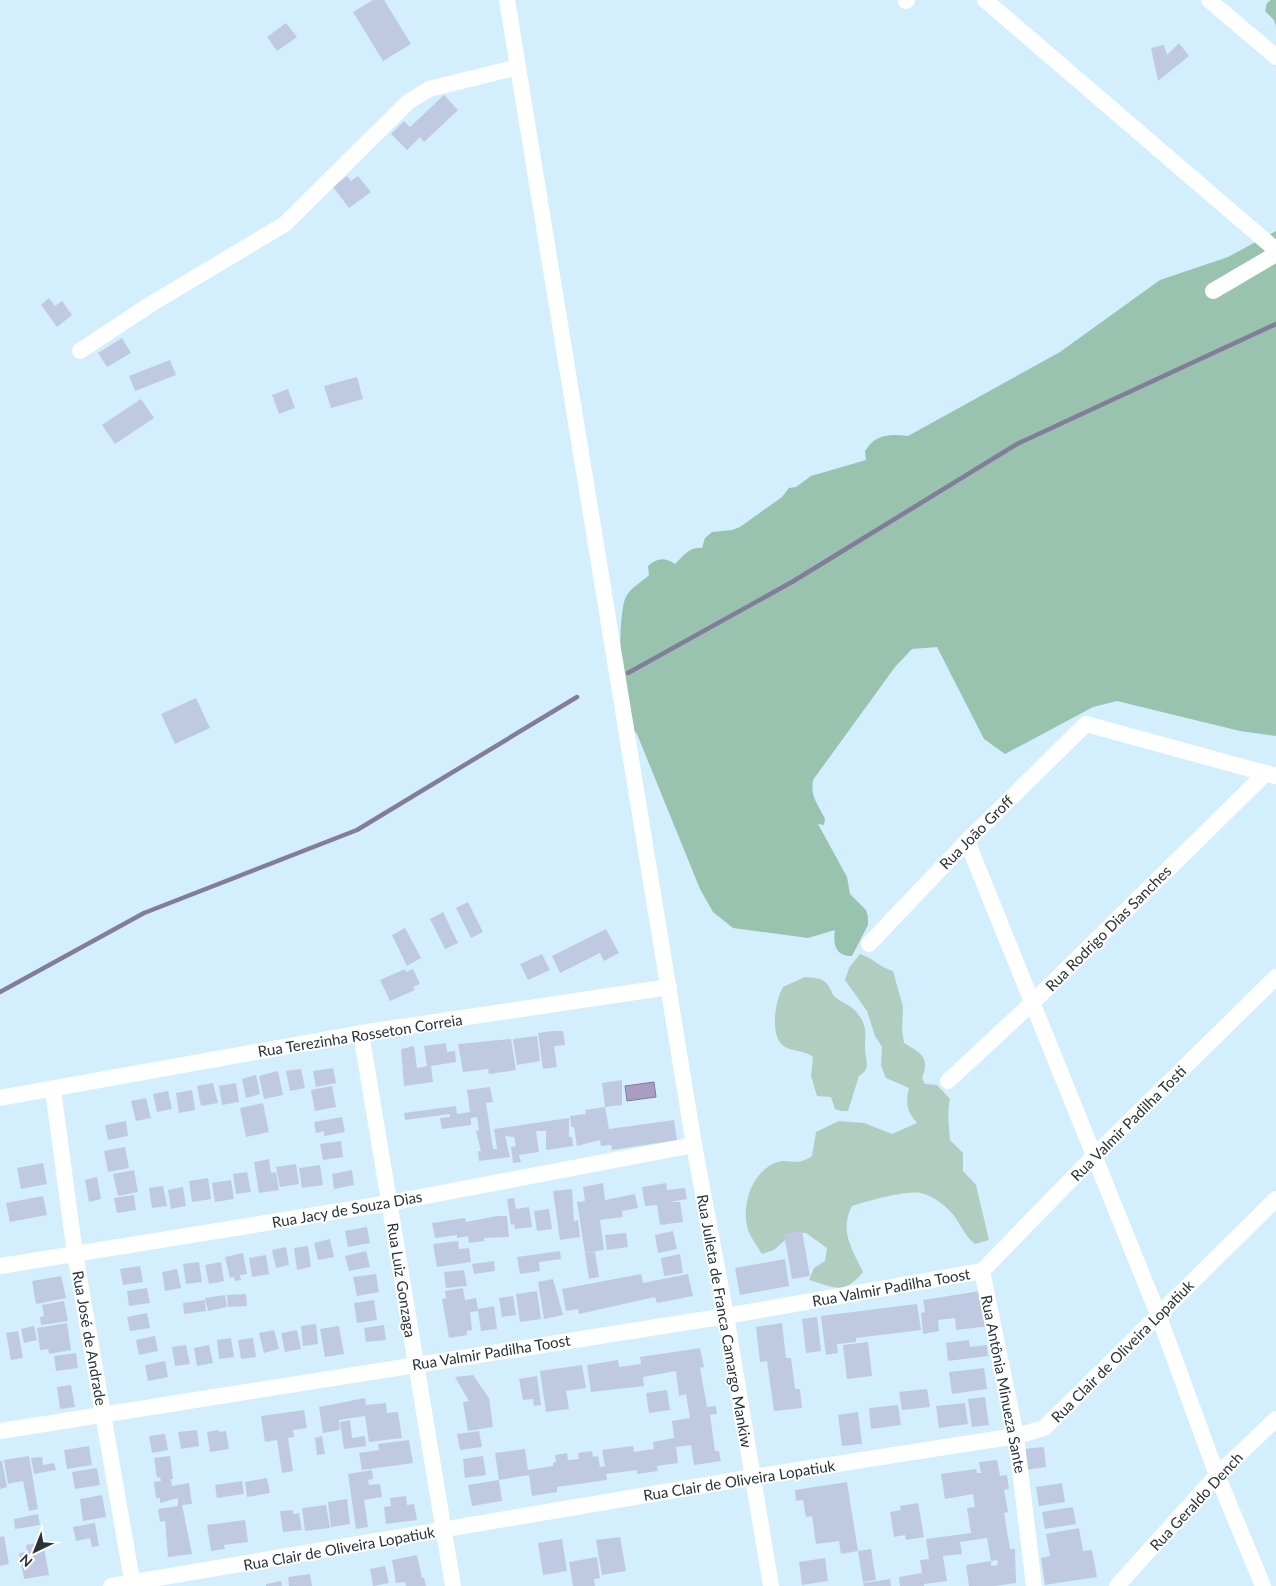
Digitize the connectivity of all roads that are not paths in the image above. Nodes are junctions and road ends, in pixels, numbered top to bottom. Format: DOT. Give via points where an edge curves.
graph roads {
  1 [pos="507,0"];
  2 [pos="985,0"];
  3 [pos="1209,0"];
  4 [pos="1276,57"];
  5 [pos="518,67"];
  6 [pos="1276,252"];
  7 [pos="1213,291"];
  8 [pos="80,352"];
  9 [pos="1271,775"];
  10 [pos="967,841"];
  11 [pos="869,944"];
  12 [pos="1276,977"];
  13 [pos="669,987"];
  14 [pos="1032,1003"];
  15 [pos="361,1033"];
  16 [pos="948,1081"];
  17 [pos="53,1090"];
  18 [pos="0,1098"];
  19 [pos="694,1145"];
  20 [pos="1094,1156"];
  21 [pos="1276,1199"];
  22 [pos="389,1203"];
  23 [pos="75,1254"];
  24 [pos="0,1266"];
  25 [pos="982,1271"];
  26 [pos="1158,1314"];
  27 [pos="726,1316"];
  28 [pos="415,1364"];
  29 [pos="103,1414"];
  30 [pos="1276,1418"];
  31 [pos="0,1431"];
  32 [pos="1016,1436"];
  33 [pos="1218,1475"];
  34 [pos="753,1477"];
  35 [pos="443,1530"];
  36 [pos="133,1584"];
  37 [pos="111,1586"];
  38 [pos="452,1586"];
  39 [pos="771,1586"];
  40 [pos="1034,1586"];
  41 [pos="1117,1586"];
  42 [pos="1263,1586"];
  1 -- 5 [label="street, Rua Julieta de Franca Camargo Mankiw"];
  2 -- 6 [label="street"];
  3 -- 4 [label="street"];
  5 -- 8 [label="street" via="429,89 408,102 285,224 151,304"];
  5 -- 13 [label="street, Rua Julieta de Franca Camargo Mankiw"];
  6 -- 7 [label="street"];
  9 -- 10 [label="street, Rua João Groff" via="1086,724"];
  9 -- 14 [label="street, Rua Rodrigo Dias Sanches"];
  10 -- 11 [label="street, Rua João Groff"];
  10 -- 14 [label="street"];
  12 -- 20 [label="street, Rua Valmir Padilha Tosti"];
  13 -- 15 [label="street, Rua Terezinha Rosseton Correia"];
  13 -- 19 [label="street, Rua Julieta de Franca Camargo Mankiw"];
  14 -- 16 [label="street, Rua Rodrigo Dias Sanches"];
  14 -- 20 [label="street"];
  15 -- 17 [label="street, Rua Terezinha Rosseton Correia"];
  15 -- 22 [label="street, Rua Luiz Gonzaga"];
  17 -- 18 [label="street, Rua Terezinha Rosseton Correia"];
  17 -- 23 [label="street, Rua José de Andrade"];
  19 -- 22 [label="street, Rua Jacy de Souza Dias"];
  19 -- 27 [label="street, Rua Julieta de Franca Camargo Mankiw"];
  20 -- 25 [label="street, Rua Valmir Padilha Tosti"];
  20 -- 26 [label="street"];
  21 -- 26 [label="street, Rua Clair de Oliveira Lopatiuk"];
  22 -- 23 [label="street, Rua Jacy de Souza Dias"];
  22 -- 28 [label="street, Rua Luiz Gonzaga"];
  23 -- 24 [label="street, Rua Jacy de Souza Dias"];
  23 -- 29 [label="street, Rua José de Andrade"];
  25 -- 27 [label="street, Rua Valmir Padilha Toost"];
  25 -- 32 [label="street, Rua Antônia Minueza Sante"];
  26 -- 32 [label="street, Rua Clair de Oliveira Lopatiuk" via="1044,1428"];
  26 -- 33 [label="street"];
  27 -- 28 [label="street, Rua Valmir Padilha Toost"];
  27 -- 34 [label="street, Rua Julieta de Franca Camargo Mankiw"];
  28 -- 29 [label="street, Rua Valmir Padilha Toost"];
  28 -- 35 [label="street, Rua Luiz Gonzaga"];
  29 -- 31 [label="street, Rua Valmir Padilha Toost"];
  29 -- 36 [label="street, Rua José de Andrade"];
  30 -- 33 [label="street, Rua Geraldo Dench"];
  32 -- 34 [label="street, Rua Clair de Oliveira Lopatiuk"];
  32 -- 40 [label="street, Rua Antônia Minueza Sante"];
  33 -- 41 [label="street, Rua Geraldo Dench"];
  33 -- 42 [label="street"];
  34 -- 35 [label="street, Rua Clair de Oliveira Lopatiuk"];
  34 -- 39 [label="street, Rua Julieta de Franca Camargo Mankiw"];
  35 -- 36 [label="street, Rua Clair de Oliveira Lopatiuk"];
  35 -- 38 [label="street, Rua Luiz Gonzaga"];
  36 -- 37 [label="street, Rua Clair de Oliveira Lopatiuk"];
}
